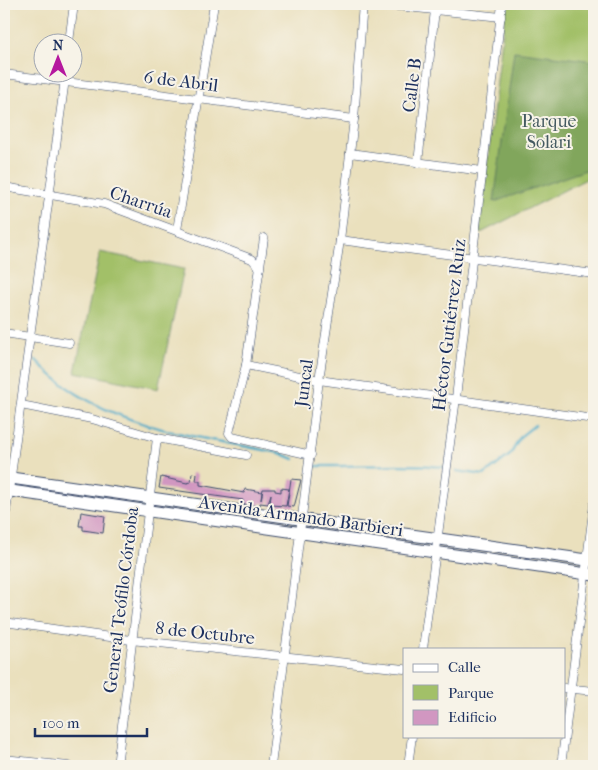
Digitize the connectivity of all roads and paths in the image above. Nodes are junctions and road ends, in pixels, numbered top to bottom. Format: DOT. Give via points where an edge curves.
graph roads {
  1 [pos="74,4"];
  2 [pos="214,4"];
  3 [pos="363,4"];
  4 [pos="378,4"];
  5 [pos="502,4"];
  6 [pos="435,10"];
  7 [pos="501,17"];
  8 [pos="70,32"];
  9 [pos="4,74"];
  10 [pos="32,75"];
  11 [pos="82,80"];
  12 [pos="64,82"];
  13 [pos="200,98"];
  14 [pos="354,119"];
  15 [pos="350,153"];
  16 [pos="418,163"];
  17 [pos="482,170"];
  18 [pos="4,187"];
  19 [pos="49,194"];
  20 [pos="177,230"];
  21 [pos="264,238"];
  22 [pos="340,240"];
  23 [pos="473,258"];
  24 [pos="260,268"];
  25 [pos="594,274"];
  26 [pos="4,333"];
  27 [pos="30,337"];
  28 [pos="69,343"];
  29 [pos="246,365"];
  30 [pos="319,380"];
  31 [pos="456,398"];
  32 [pos="20,404"];
  33 [pos="594,419"];
  34 [pos="157,438"];
  35 [pos="311,455"];
  36 [pos="246,456"];
  37 [pos="7,477"];
  38 [pos="6,490"];
  39 [pos="149,498"];
  40 [pos="594,504"];
  41 [pos="147,511"];
  42 [pos="303,519"];
  43 [pos="4,527"];
  44 [pos="302,533"];
  45 [pos="437,538"];
  46 [pos="435,553"];
  47 [pos="590,561"];
  48 [pos="589,574"];
  49 [pos="4,622"];
  50 [pos="131,640"];
  51 [pos="423,648"];
  52 [pos="284,657"];
  53 [pos="403,669"];
  54 [pos="568,688"];
  55 [pos="594,691"];
  56 [pos="566,710"];
  57 [pos="412,738"];
  58 [pos="564,738"];
  59 [pos="4,759"];
  60 [pos="68,766"];
  61 [pos="118,766"];
  62 [pos="271,766"];
  63 [pos="408,766"];
  64 [pos="561,766"];
  1 -- 8 [label="street"];
  2 -- 13 [label="street"];
  3 -- 14 [label="street, Juncal"];
  4 -- 6 [label="street"];
  5 -- 7 [label="street, Héctor Gutiérrez Ruiz"];
  6 -- 7 [label="street"];
  6 -- 16 [label="street, Calle B"];
  7 -- 17 [label="street, Héctor Gutiérrez Ruiz"];
  9 -- 10 [label="street, 6 de Abril"];
  11 -- 13 [label="street, 6 de Abril"];
  12 -- 19 [label="street"];
  13 -- 14 [label="street, 6 de Abril"];
  13 -- 20 [label="street"];
  14 -- 15 [label="street, Juncal"];
  15 -- 16 [label="street"];
  15 -- 22 [label="street, Juncal"];
  16 -- 17 [label="street"];
  17 -- 23 [label="street, Héctor Gutiérrez Ruiz"];
  18 -- 19 [label="street, Charrúa"];
  19 -- 20 [label="street, Charrúa" via="104,204"];
  19 -- 27 [label="street"];
  20 -- 24 [label="street, Charrúa" via="252,259"];
  21 -- 24 [label="street"];
  22 -- 23 [label="street"];
  22 -- 30 [label="street, Juncal"];
  23 -- 25 [label="street"];
  23 -- 31 [label="street, Héctor Gutiérrez Ruiz"];
  24 -- 29 [label="street"];
  26 -- 27 [label="street"];
  27 -- 28 [label="street"];
  27 -- 32 [label="street"];
  29 -- 30 [label="street"];
  29 -- 35 [label="street" via="229,433"];
  30 -- 31 [label="street"];
  30 -- 35 [label="street, Juncal"];
  31 -- 33 [label="street"];
  31 -- 45 [label="street, Héctor Gutiérrez Ruiz"];
  32 -- 34 [label="street" via="92,419"];
  32 -- 37 [label="street"];
  34 -- 36 [label="street"];
  34 -- 39 [label="street, General Teófilo Córdoba"];
  35 -- 42 [label="street, Juncal"];
  37 -- 38 [label="street"];
  37 -- 39 [label="street, Avenida Armando Barbieri"];
  38 -- 41 [label="street, Avenida Armando Barbieri"];
  38 -- 43 [label="street"];
  39 -- 41 [label="street, General Teófilo Córdoba"];
  39 -- 42 [label="street, Avenida Armando Barbieri"];
  40 -- 47 [label="street"];
  41 -- 44 [label="street, Avenida Armando Barbieri"];
  41 -- 50 [label="street, General Teófilo Córdoba"];
  42 -- 44 [label="street, Juncal"];
  42 -- 45 [label="street, Avenida Armando Barbieri"];
  44 -- 46 [label="street, Avenida Armando Barbieri"];
  44 -- 52 [label="street, Juncal"];
  45 -- 46 [label="street, Héctor Gutiérrez Ruiz"];
  45 -- 47 [label="street, Avenida Armando Barbieri"];
  46 -- 48 [label="street, Avenida Armando Barbieri"];
  46 -- 51 [label="street, Héctor Gutiérrez Ruiz"];
  47 -- 48 [label="street"];
  48 -- 54 [label="street"];
  49 -- 50 [label="street, 8 de Octubre"];
  50 -- 52 [label="street, 8 de Octubre"];
  50 -- 61 [label="street, General Teófilo Córdoba"];
  52 -- 53 [label="street, 8 de Octubre"];
  52 -- 62 [label="street, Juncal"];
  54 -- 55 [label="street"];
  54 -- 56 [label="street"];
  57 -- 63 [label="street"];
  58 -- 64 [label="street"];
  59 -- 60 [label="street"];
}
